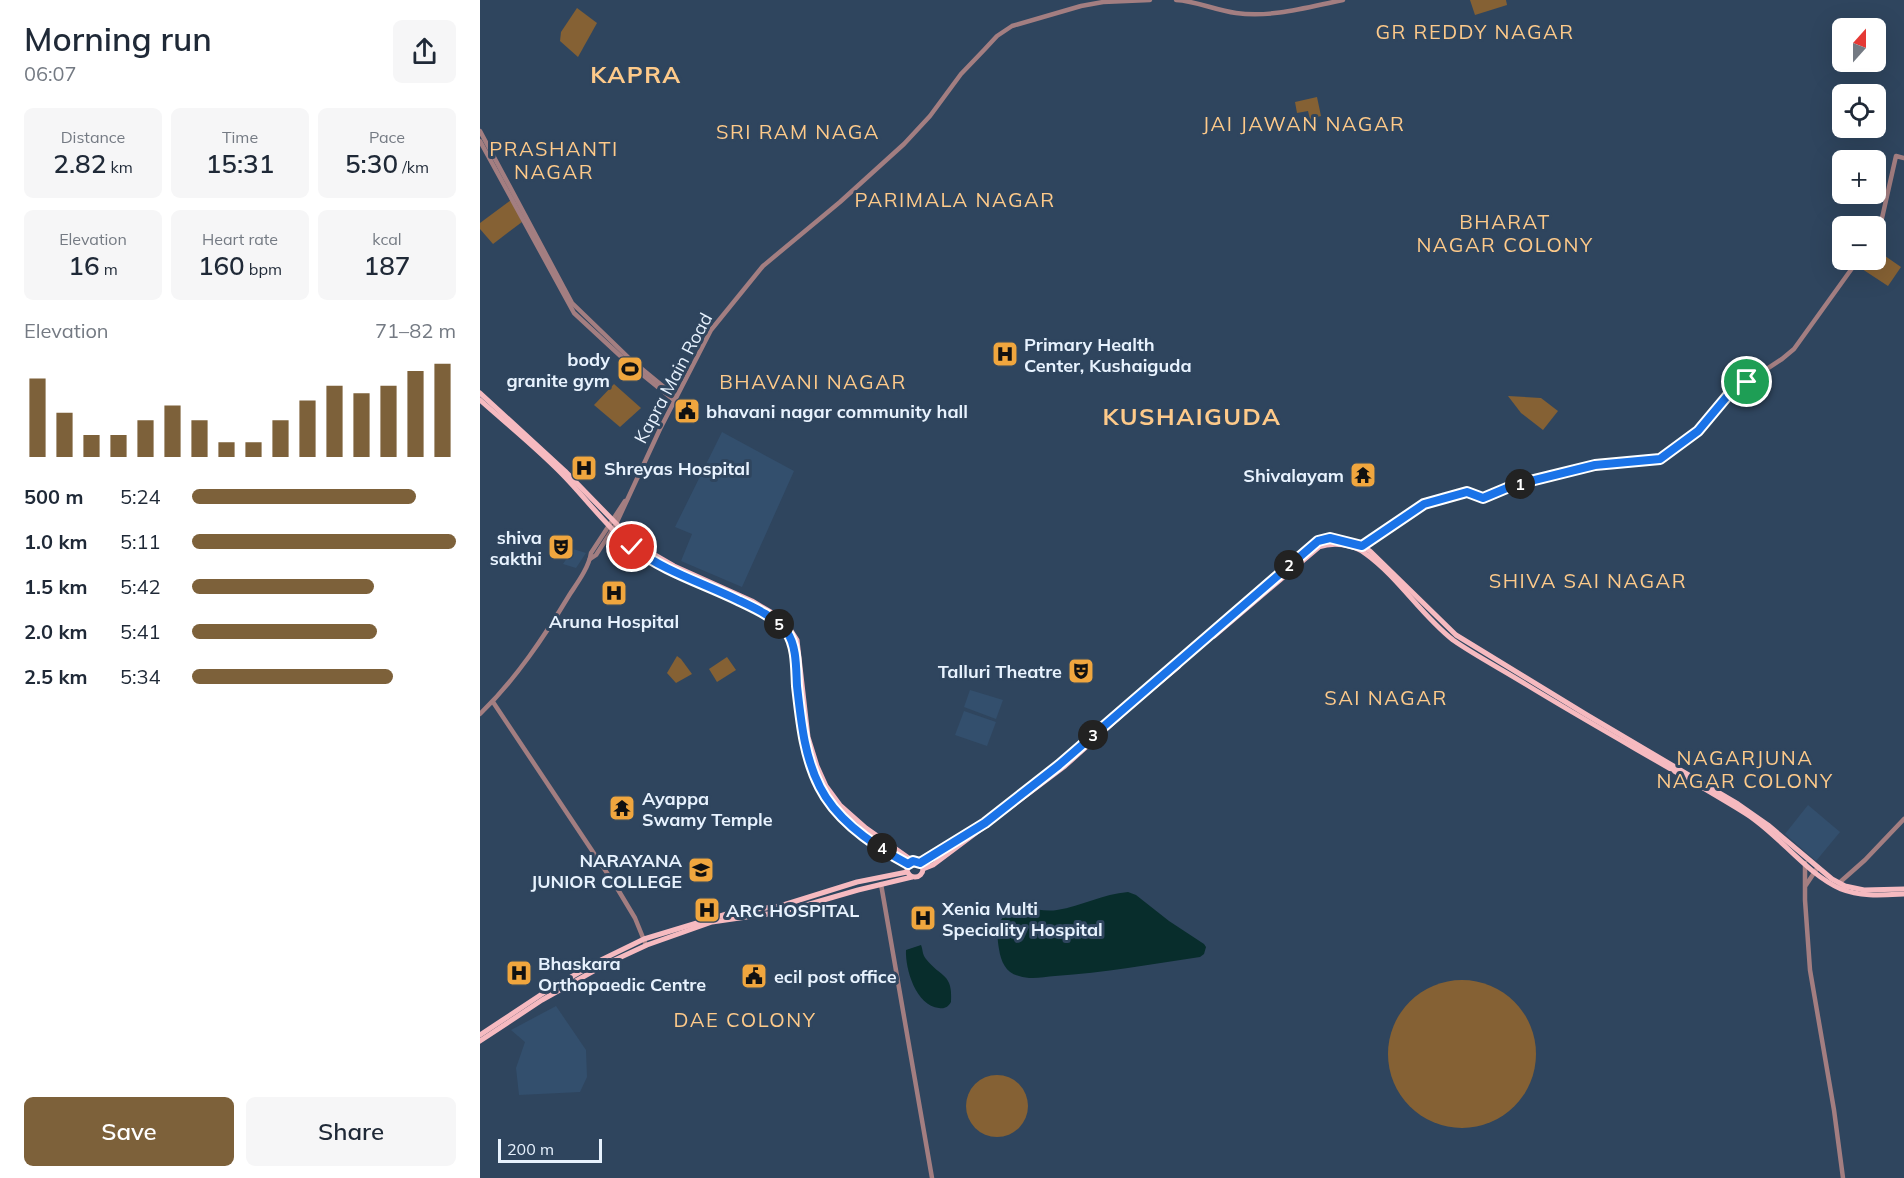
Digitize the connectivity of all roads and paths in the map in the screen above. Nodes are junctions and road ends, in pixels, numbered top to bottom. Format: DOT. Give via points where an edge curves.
graph roads {
  1 [pos="1150,0"];
  2 [pos="1176,0"];
  3 [pos="1343,0"];
  4 [pos="480,131"];
  5 [pos="480,141"];
  6 [pos="1904,158"];
  7 [pos="1882,216"];
  8 [pos="1851,270"];
  9 [pos="480,393"];
  10 [pos="675,399"];
  11 [pos="480,400"];
  12 [pos="612,524"];
  13 [pos="1360,548"];
  14 [pos="493,702"];
  15 [pos="480,714"];
  16 [pos="1904,819"];
  17 [pos="889,844"];
  18 [pos="927,859"];
  19 [pos="1807,861"];
  20 [pos="911,863"];
  21 [pos="921,866"];
  22 [pos="1816,869"];
  23 [pos="909,874"];
  24 [pos="890,882"];
  25 [pos="880,884"];
  26 [pos="1839,884"];
  27 [pos="1804,887"];
  28 [pos="1904,889"];
  29 [pos="1904,894"];
  30 [pos="883,898"];
  31 [pos="645,942"];
  32 [pos="480,1035"];
  33 [pos="480,1041"];
  34 [pos="932,1178"];
  35 [pos="1843,1178"];
  1 -- 10 [label="street, Kapra Main Road" via="1103,2 1012,26 997,36 901,147 759,270 711,330"];
  2 -- 3 [label="street" via="1258,15"];
  4 -- 10 [label="street" via="572,303"];
  5 -- 10 [label="street" via="574,313 628,363"];
  6 -- 7 [label="street" via="1896,156"];
  8 -- 13 [label="street" via="1794,349 1729,394 1698,431 1660,459 1595,465 1514,485 1483,498 1467,492 1424,504"];
  9 -- 12 [label="main road" via="565,471"];
  10 -- 12 [label="street, Kapra Main Road"];
  11 -- 12 [label="main road"];
  12 -- 14 [label="street, Kapra Main Road" via="533,652"];
  12 -- 17 [label="main road" via="645,550 774,614 793,632 807,731 826,786 840,805"];
  12 -- 20 [label="main road" via="651,561 748,604 771,617 789,634 802,732 821,789 846,820"];
  13 -- 18 [label="main road" via="1330,538 1313,545 1059,765 985,823"];
  13 -- 19 [label="main road" via="1393,572 1456,635 1585,717 1738,804"];
  13 -- 21 [label="main road" via="1331,544 1312,552 1065,766 933,866"];
  14 -- 15 [label="street, Kapra Main Road"];
  14 -- 31 [label="street" via="617,888"];
  16 -- 26 [label="street"];
  17 -- 18 [label="main road" via="917,860"];
  17 -- 20 [label="main road"];
  18 -- 21 [label="main road"];
  19 -- 22 [label="main road"];
  19 -- 27 [label="street"];
  20 -- 21 [label="main road"];
  20 -- 23 [label="main road"];
  21 -- 23 [label="main road" via="920,875"];
  22 -- 26 [label="main road"];
  22 -- 27 [label="street"];
  22 -- 29 [label="main road" via="1830,883 1853,892"];
  23 -- 24 [label="main road"];
  23 -- 31 [label="main road" via="857,882 780,906 730,913"];
  24 -- 25 [label="main road"];
  24 -- 30 [label="street"];
  25 -- 30 [label="street"];
  25 -- 31 [label="main road" via="782,912 727,919"];
  26 -- 28 [label="main road" via="1864,890"];
  27 -- 35 [label="street" via="1810,970"];
  30 -- 34 [label="street"];
  31 -- 32 [label="main road" via="603,959 548,990"];
  31 -- 33 [label="main road" via="542,1000"];
}
